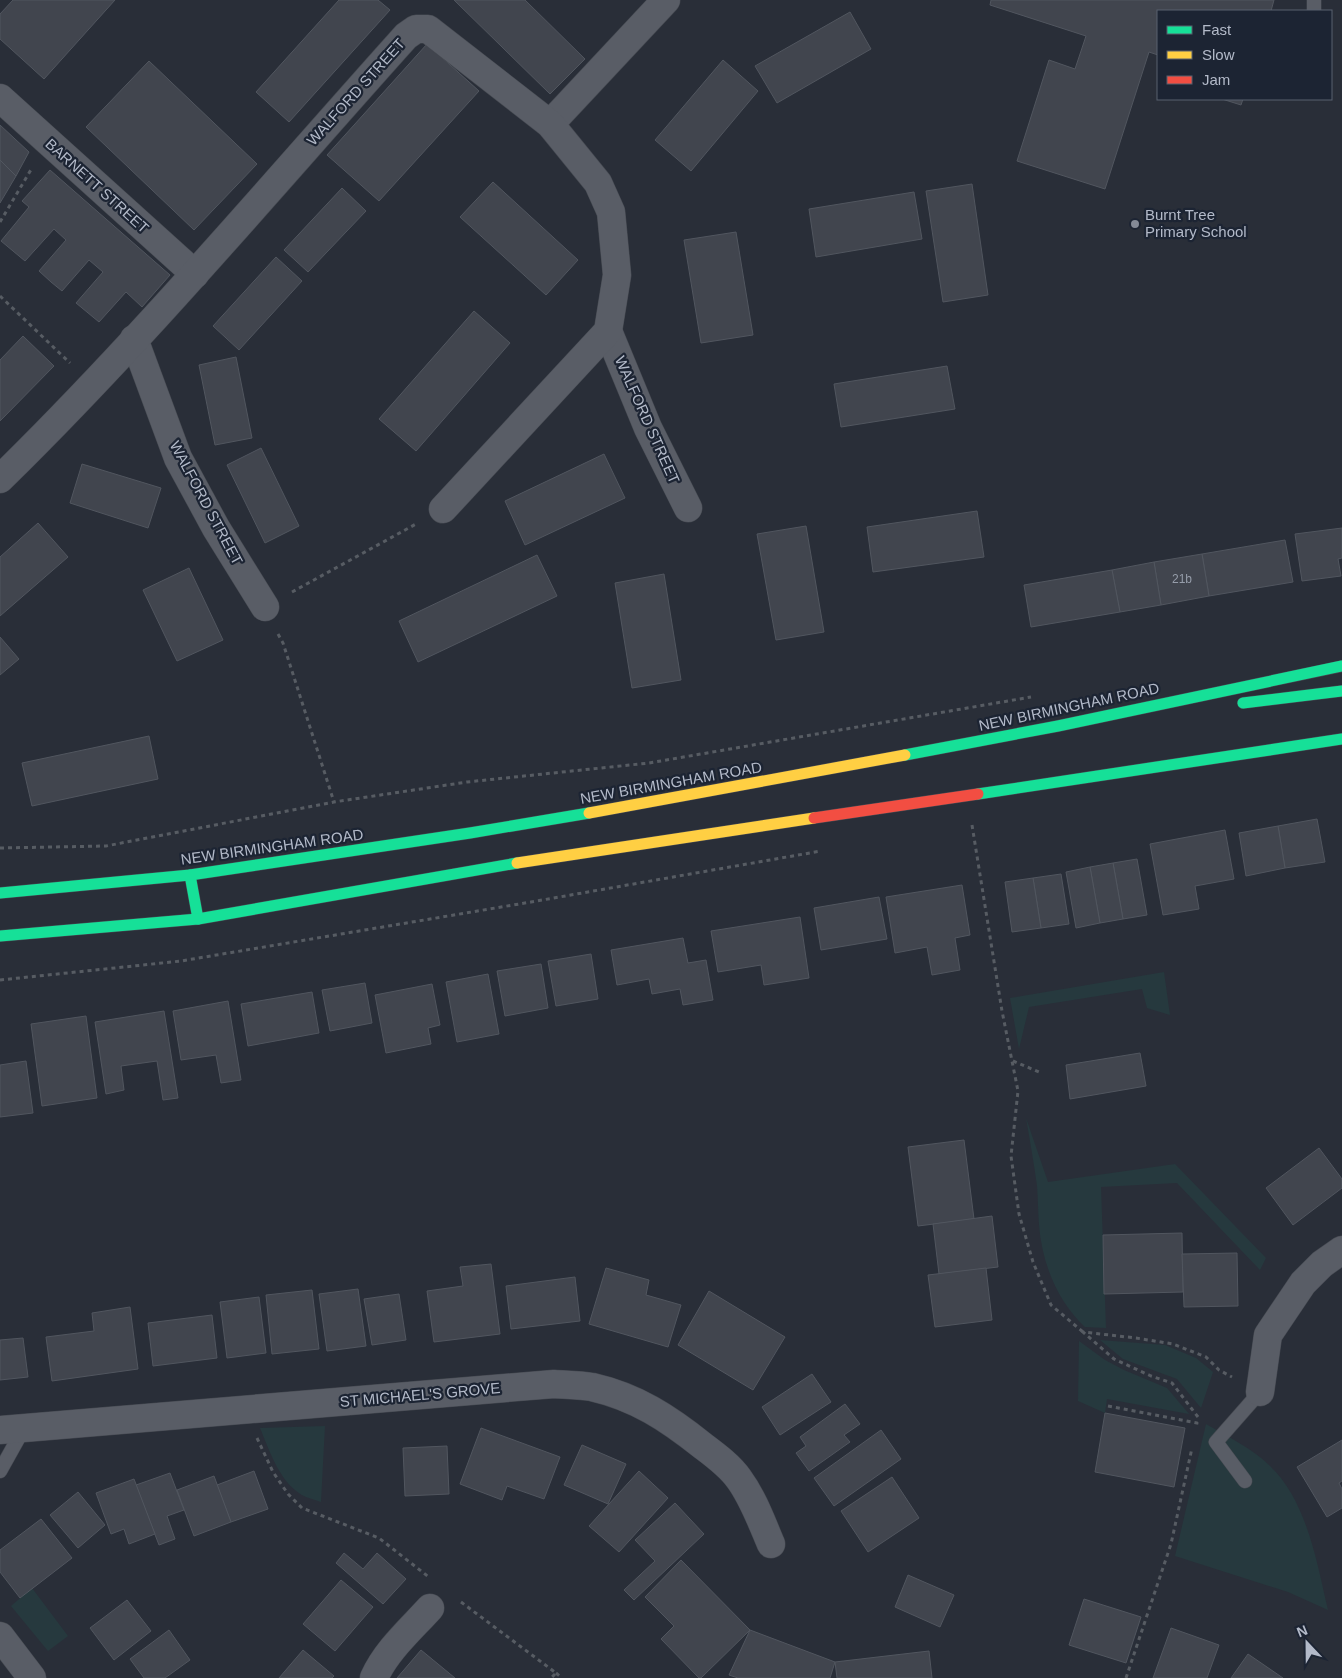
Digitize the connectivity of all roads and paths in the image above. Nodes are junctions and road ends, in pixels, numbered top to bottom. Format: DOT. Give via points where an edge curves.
graph roads {
  1 [pos="666,0"];
  2 [pos="0,98"];
  3 [pos="550,124"];
  4 [pos="48,141"];
  5 [pos="0,222"];
  6 [pos="195,274"];
  7 [pos="0,296"];
  8 [pos="608,331"];
  9 [pos="134,339"];
  10 [pos="92,384"];
  11 [pos="0,479"];
  12 [pos="688,508"];
  13 [pos="443,510"];
  14 [pos="265,607"];
  15 [pos="1342,666"];
  16 [pos="1342,691"];
  17 [pos="1234,704"];
  18 [pos="1186,710"];
  19 [pos="1058,726"];
  20 [pos="1342,738"];
  21 [pos="751,745"];
  22 [pos="334,802"];
  23 [pos="962,826"];
  24 [pos="0,848"];
  25 [pos="825,850"];
  26 [pos="190,875"];
  27 [pos="0,893"];
  28 [pos="198,920"];
  29 [pos="0,936"];
  30 [pos="0,980"];
  31 [pos="1013,1061"];
  32 [pos="1039,1072"];
  33 [pos="1342,1250"];
  34 [pos="1083,1332"];
  35 [pos="1260,1392"];
  36 [pos="1108,1406"];
  37 [pos="246,1410"];
  38 [pos="1198,1417"];
  39 [pos="12,1429"];
  40 [pos="1195,1432"];
  41 [pos="1193,1441"];
  42 [pos="0,1471"];
  43 [pos="1246,1481"];
  44 [pos="771,1544"];
  45 [pos="431,1578"];
  46 [pos="460,1601"];
  47 [pos="430,1608"];
  48 [pos="0,1636"];
  49 [pos="556,1674"];
  50 [pos="32,1678"];
  51 [pos="374,1678"];
  52 [pos="551,1678"];
  53 [pos="562,1678"];
  54 [pos="1126,1678"];
  1 -- 3 [label="street"];
  2 -- 4 [label="street, BARNETT STREET"];
  3 -- 6 [label="street, WALFORD STREET" via="428,29 416,29 399,43"];
  3 -- 8 [label="street, WALFORD STREET" via="598,183 611,212 617,275"];
  4 -- 5 [label="path"];
  4 -- 6 [label="street, BARNETT STREET"];
  6 -- 9 [label="street, WALFORD STREET"];
  7 -- 10 [label="path"];
  8 -- 12 [label="street, WALFORD STREET" via="648,428"];
  8 -- 13 [label="street, WALFORD STREET"];
  9 -- 10 [label="street, WALFORD STREET"];
  9 -- 14 [label="street, WALFORD STREET" via="178,458"];
  10 -- 11 [label="street, WALFORD STREET"];
  13 -- 14 [label="path"];
  14 -- 22 [label="path" via="283,643"];
  15 -- 19 [label="highway, NEW BIRMINGHAM ROAD"];
  16 -- 17 [label="highway"];
  18 -- 19 [label="highway"];
  19 -- 26 [label="highway, NEW BIRMINGHAM ROAD" via="612,809"];
  20 -- 28 [label="highway" via="494,866"];
  21 -- 22 [label="path" via="649,763 467,782"];
  22 -- 24 [label="path" via="106,846"];
  23 -- 31 [label="path" via="972,824"];
  25 -- 30 [label="path" via="181,961"];
  26 -- 27 [label="highway, NEW BIRMINGHAM ROAD"];
  26 -- 28 [label="highway"];
  28 -- 29 [label="highway"];
  31 -- 32 [label="path"];
  31 -- 34 [label="path" via="1018,1091 1011,1156 1032,1262 1051,1305"];
  33 -- 35 [label="street" via="1322,1264 1304,1283 1268,1335"];
  34 -- 35 [label="path" via="1173,1344 1206,1358 1219,1370"];
  34 -- 38 [label="path" via="1114,1359 1172,1383"];
  35 -- 43 [label="lane" via="1216,1442"];
  36 -- 40 [label="path" via="1197,1423"];
  37 -- 39 [label="street, ST MICHAEL'S GROVE"];
  37 -- 44 [label="street, ST MICHAEL'S GROVE" via="554,1384 590,1387 625,1396 657,1412 716,1457 739,1478"];
  37 -- 45 [label="path" via="274,1472 302,1508 379,1538"];
  39 -- 42 [label="lane"];
  41 -- 54 [label="path" via="1171,1544"];
  46 -- 49 [label="path"];
  47 -- 51 [label="street" via="394,1646"];
  48 -- 50 [label="street"];
  49 -- 52 [label="path"];
  49 -- 53 [label="path"];
}
